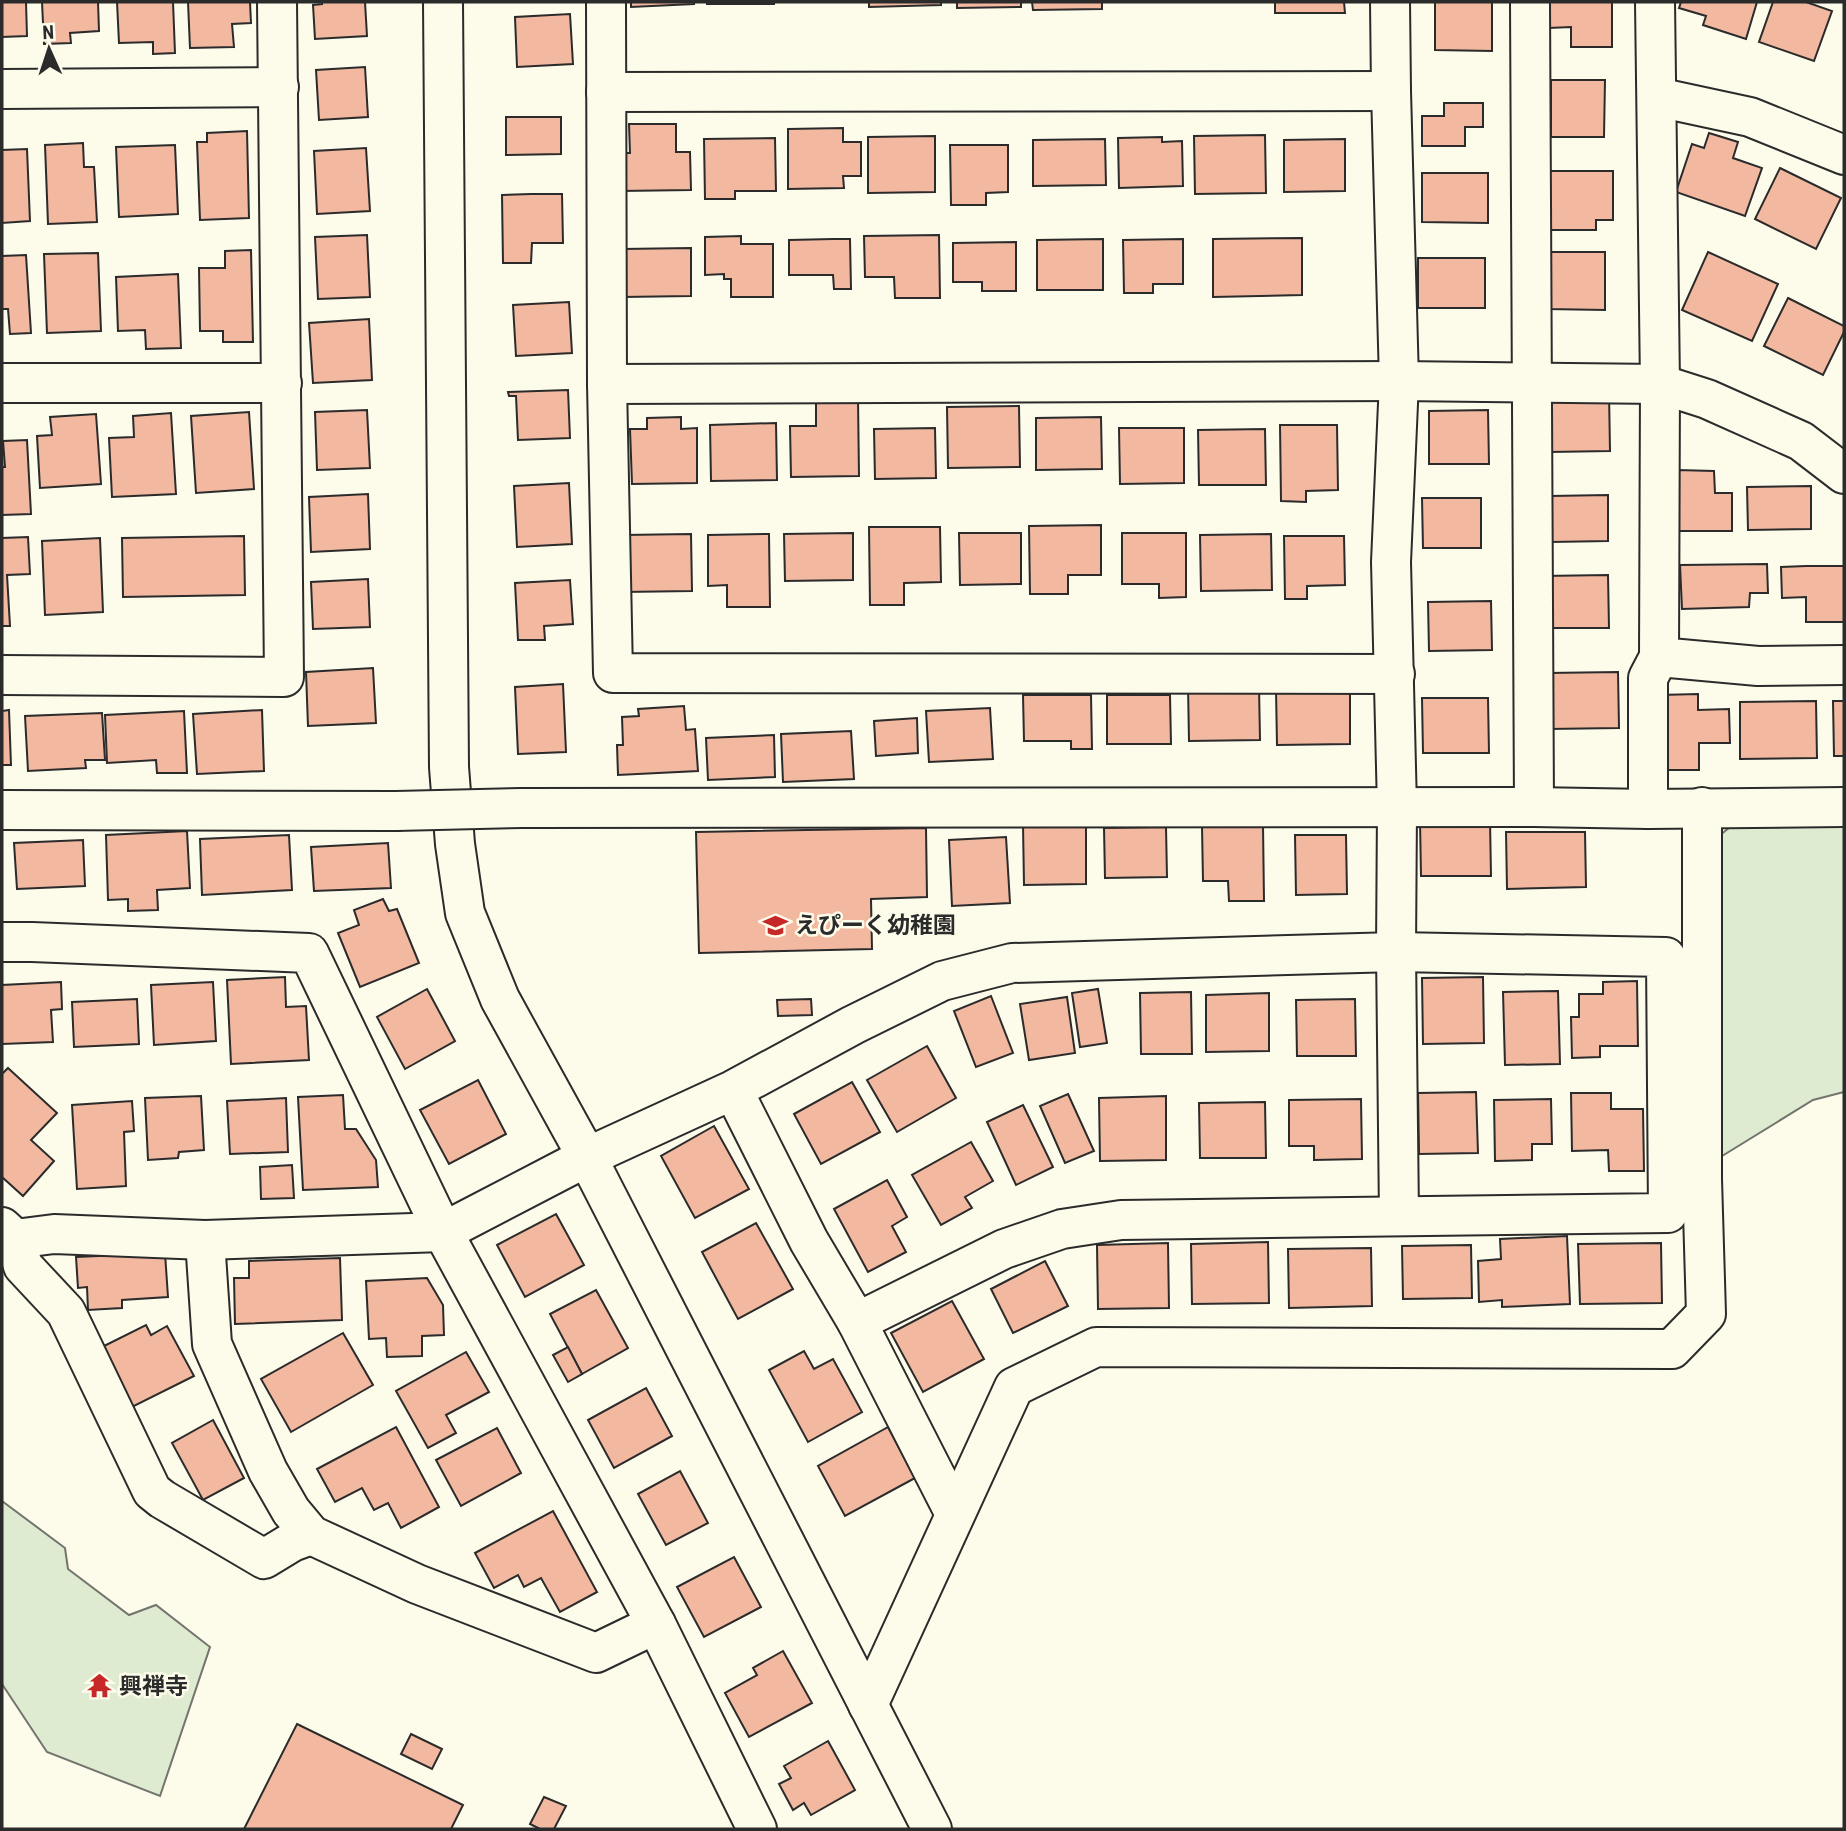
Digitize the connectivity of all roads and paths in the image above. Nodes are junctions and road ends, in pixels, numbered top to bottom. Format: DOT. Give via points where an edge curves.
graph roads {
  1 [pos="278,2"];
  2 [pos="443,2"];
  3 [pos="606,2"];
  4 [pos="1390,2"];
  5 [pos="1530,2"];
  6 [pos="1655,2"];
  7 [pos="279,87"];
  8 [pos="2,89"];
  9 [pos="1391,91"];
  10 [pos="606,92"];
  11 [pos="1657,97"];
  12 [pos="1844,155"];
  13 [pos="1399,381"];
  14 [pos="1531,382"];
  15 [pos="2,383"];
  16 [pos="282,383"];
  17 [pos="1660,383"];
  18 [pos="607,384"];
  19 [pos="1844,474"];
  20 [pos="1659,657"];
  21 [pos="1844,665"];
  22 [pos="1395,674"];
  23 [pos="2,675"];
  24 [pos="1534,807"];
  25 [pos="1702,807"];
  26 [pos="1844,807"];
  27 [pos="1397,808"];
  28 [pos="1648,809"];
  29 [pos="2,810"];
  30 [pos="2,942"];
  31 [pos="1396,952"];
  32 [pos="733,1090"];
  33 [pos="587,1157"];
  34 [pos="1399,1216"];
  35 [pos="443,1232"];
  36 [pos="8,1233"];
  37 [pos="205,1240"];
  38 [pos="858,1322"];
  39 [pos="955,1514"];
  40 [pos="311,1535"];
  41 [pos="656,1624"];
  42 [pos="868,1705"];
  43 [pos="757,1829"];
  44 [pos="932,1829"];
  1 -- 7 [label="street"];
  2 -- 33 [label="street" via="449,767 455,844 465,913 499,999"];
  3 -- 10 [label="street"];
  4 -- 9 [label="street"];
  5 -- 14 [label="street"];
  6 -- 11 [label="street"];
  7 -- 8 [label="street"];
  7 -- 16 [label="street"];
  9 -- 10 [label="street"];
  9 -- 13 [label="street"];
  10 -- 18 [label="street"];
  11 -- 12 [label="street" via="1750,117"];
  11 -- 17 [label="street"];
  13 -- 14 [label="street"];
  13 -- 18 [label="street"];
  13 -- 22 [label="street" via="1391,562"];
  14 -- 17 [label="street"];
  14 -- 24 [label="street"];
  15 -- 16 [label="street"];
  16 -- 23 [label="street" via="284,677"];
  17 -- 19 [label="street" via="1801,441"];
  17 -- 20 [label="street"];
  18 -- 22 [label="street" via="614,673"];
  20 -- 21 [label="street" via="1758,666"];
  20 -- 28 [label="street" via="1648,678"];
  22 -- 27 [label="street"];
  24 -- 27 [label="street"];
  24 -- 28 [label="street"];
  25 -- 26 [label="street"];
  25 -- 28 [label="street"];
  25 -- 39 [label="street" via="1706,1314 1672,1349 1096,1347 1014,1387"];
  27 -- 29 [label="street, bridge"];
  27 -- 31 [label="street"];
  30 -- 35 [label="street" via="309,953"];
  31 -- 32 [label="street" via="1012,963 942,981"];
  31 -- 34 [label="street"];
  31 -- 34 [label="street" via="1666,957 1668,1213"];
  32 -- 33 [label="street"];
  32 -- 38 [label="street" via="810,1241"];
  33 -- 35 [label="street"];
  33 -- 42 [label="street"];
  34 -- 38 [label="street" via="1121,1220 1062,1229 1004,1249"];
  35 -- 37 [label="street"];
  35 -- 41 [label="street"];
  36 -- 37 [label="street"];
  36 -- 40 [label="street" via="23,1266 66,1312 152,1491 264,1559"];
  37 -- 40 [label="street" via="212,1344 268,1471"];
  38 -- 39 [label="street"];
  39 -- 42 [label="street"];
  40 -- 41 [label="street" via="417,1584 596,1653"];
  41 -- 43 [label="street"];
  42 -- 44 [label="street"];
}
